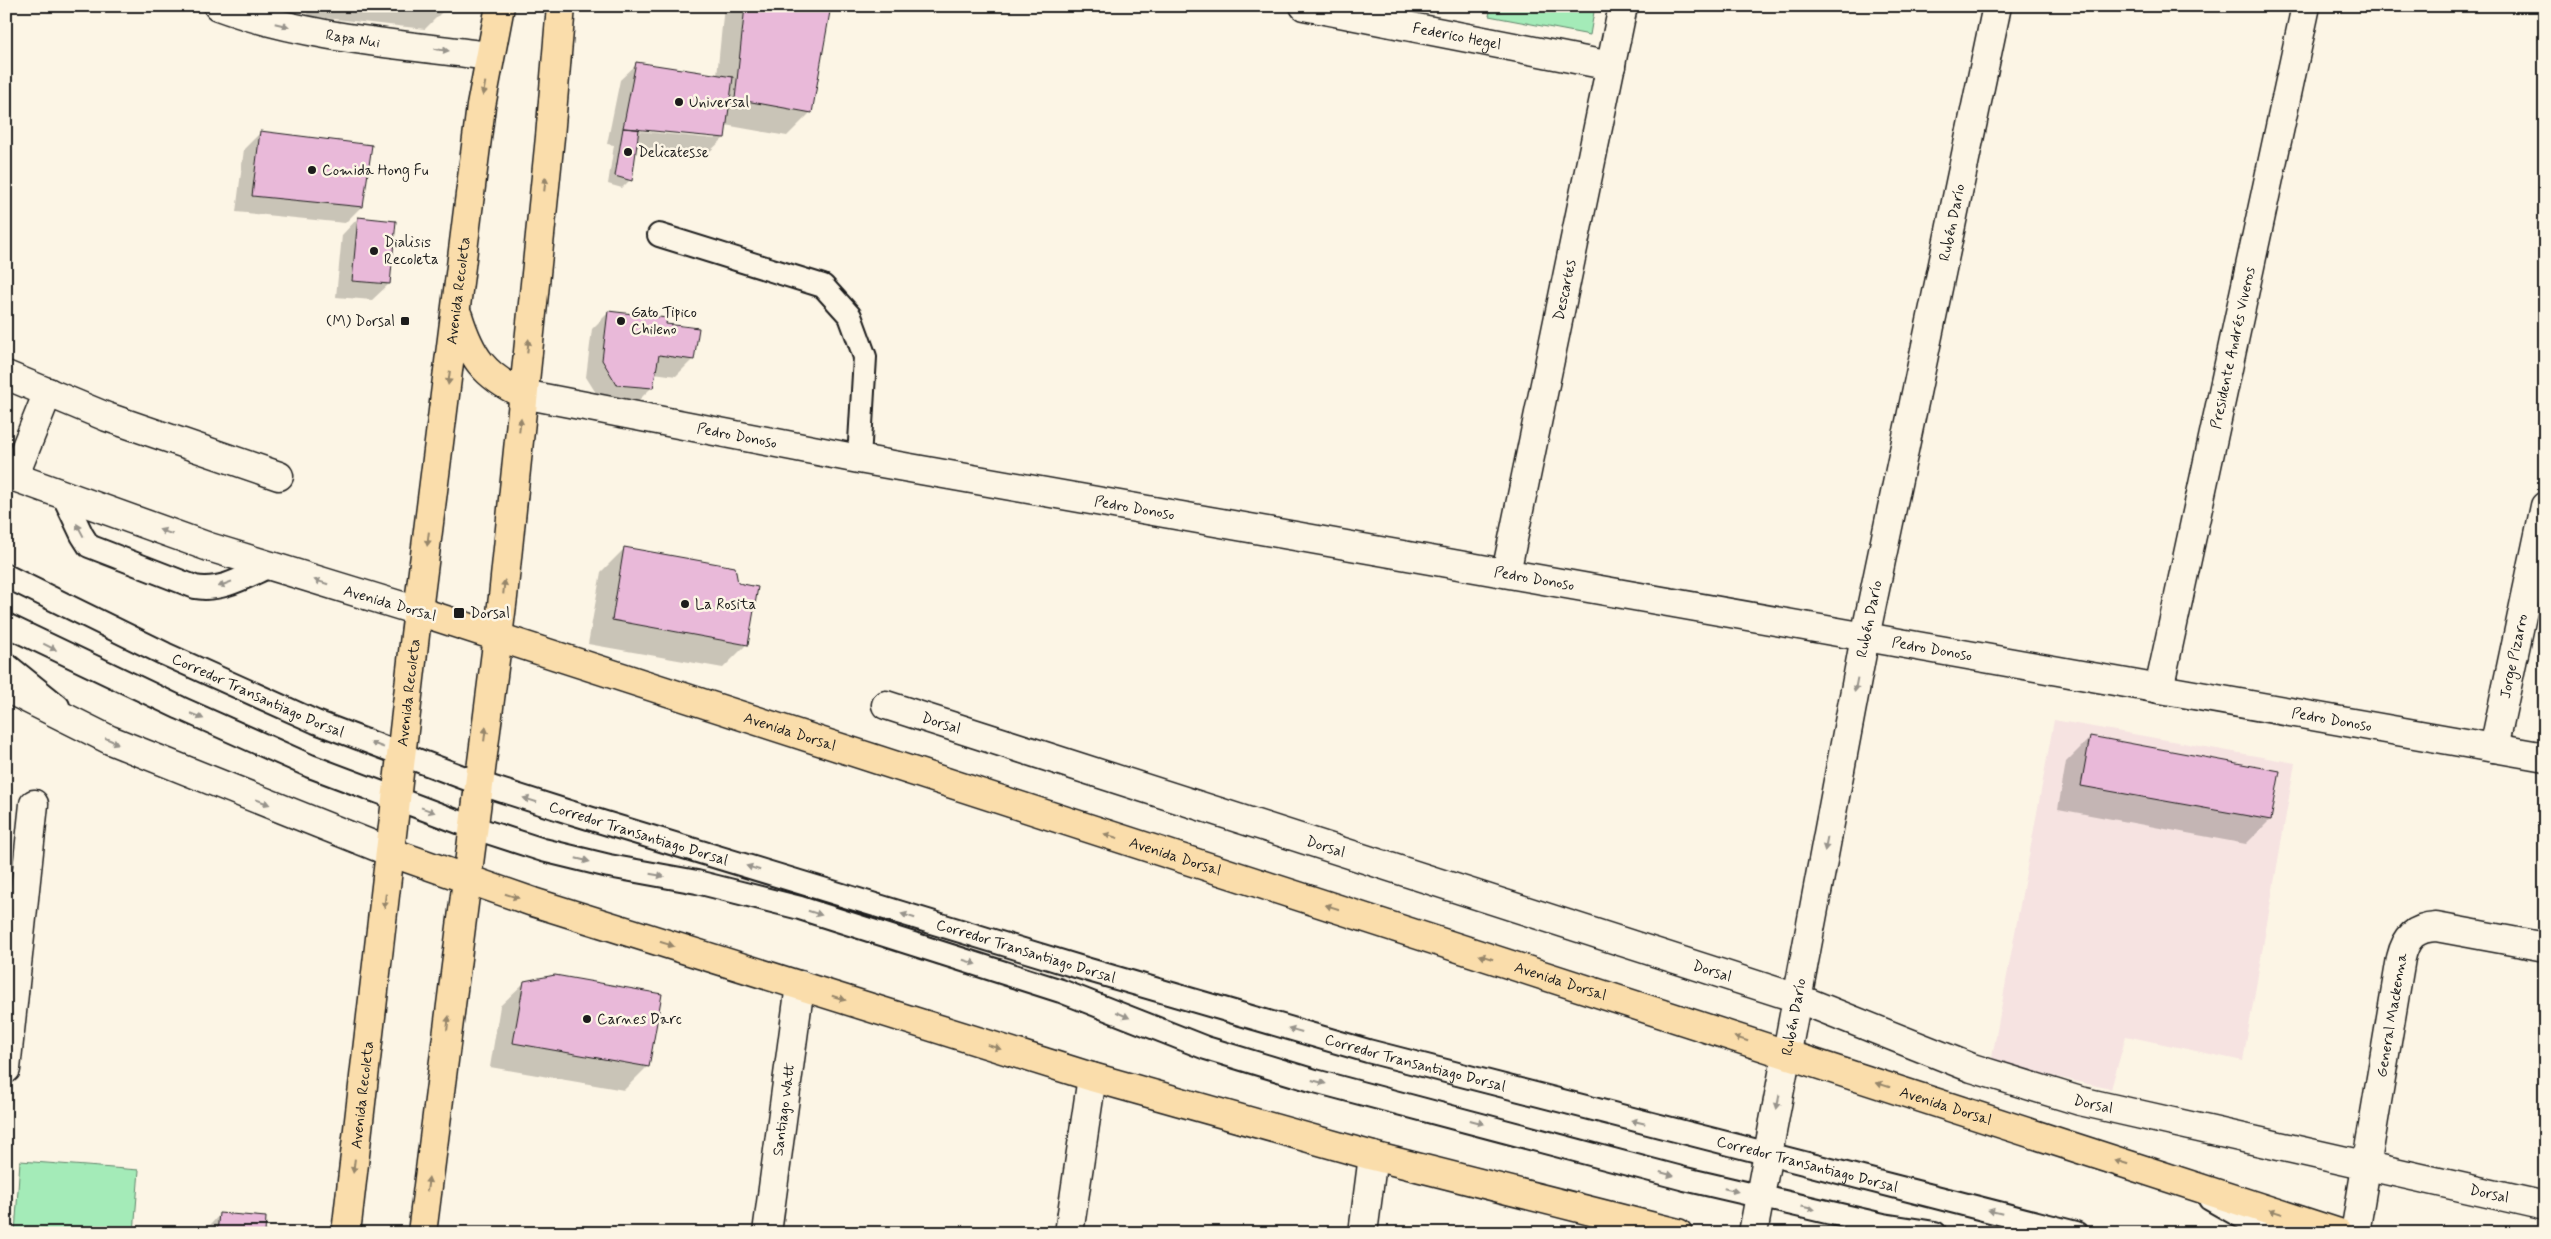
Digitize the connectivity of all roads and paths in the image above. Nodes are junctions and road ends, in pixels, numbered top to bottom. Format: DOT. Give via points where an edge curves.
graph roads {
  1 [pos="218,6"];
  2 [pos="500,6"];
  3 [pos="561,6"];
  4 [pos="1304,6"];
  5 [pos="1623,6"];
  6 [pos="1997,6"];
  7 [pos="2306,6"];
  8 [pos="490,56"];
  9 [pos="1610,66"];
  10 [pos="659,235"];
  11 [pos="457,312"];
  12 [pos="6,375"];
  13 [pos="48,392"];
  14 [pos="523,394"];
  15 [pos="859,459"];
  16 [pos="10,475"];
  17 [pos="279,476"];
  18 [pos="62,495"];
  19 [pos="2545,506"];
  20 [pos="270,566"];
  21 [pos="1506,574"];
  22 [pos="6,576"];
  23 [pos="418,611"];
  24 [pos="6,625"];
  25 [pos="498,636"];
  26 [pos="1865,637"];
  27 [pos="6,664"];
  28 [pos="6,688"];
  29 [pos="2159,689"];
  30 [pos="886,705"];
  31 [pos="86,729"];
  32 [pos="2494,748"];
  33 [pos="400,754"];
  34 [pos="2545,757"];
  35 [pos="478,783"];
  36 [pos="396,798"];
  37 [pos="34,804"];
  38 [pos="472,827"];
  39 [pos="390,852"];
  40 [pos="466,880"];
  41 [pos="2545,947"];
  42 [pos="800,985"];
  43 [pos="1797,998"];
  44 [pos="1787,1054"];
  45 [pos="6,1069"];
  46 [pos="1092,1077"];
  47 [pos="1768,1155"];
  48 [pos="1373,1156"];
  49 [pos="2366,1166"];
  50 [pos="2172,1178"];
  51 [pos="1760,1197"];
  52 [pos="2545,1206"];
  53 [pos="346,1233"];
  54 [pos="422,1233"];
  55 [pos="768,1233"];
  56 [pos="1069,1233"];
  57 [pos="1363,1233"];
  58 [pos="1678,1233"];
  59 [pos="1753,1233"];
  60 [pos="1935,1233"];
  61 [pos="2076,1233"];
  62 [pos="2270,1233"];
  63 [pos="2338,1233"];
  64 [pos="2355,1233"];
  1 -- 8 [label="street, Rapa Nui, one-way" via="312,32"];
  2 -- 8 [label="main road, Avenida Recoleta"];
  14 -- 3 [label="main road, one-way"];
  4 -- 9 [label="street, Federico Hegel"];
  5 -- 9 [label="street, Descartes"];
  6 -- 26 [label="street, Rubén Darío"];
  7 -- 29 [label="street, Presidente Andrés Viveros"];
  8 -- 11 [label="main road, Avenida Recoleta, one-way"];
  9 -- 21 [label="street, Descartes"];
  10 -- 15 [label="lane" via="823,286 850,316 865,357"];
  11 -- 14 [label="main road" via="470,349 481,366 500,383"];
  11 -- 23 [label="main road, Avenida Recoleta, one-way"];
  12 -- 13 [label="street"];
  13 -- 16 [label="street, Avenida Dorsal"];
  13 -- 17 [label="street" via="107,417"];
  14 -- 15 [label="street, Pedro Donoso"];
  25 -- 14 [label="main road, one-way"];
  15 -- 21 [label="street, Pedro Donoso"];
  16 -- 18 [label="street, Avenida Dorsal"];
  20 -- 18 [label="street, Avenida Dorsal, one-way"];
  20 -- 18 [label="lane, one-way" via="218,587 195,587 89,546"];
  19 -- 32 [label="street, Jorge Pizarro"];
  23 -- 20 [label="street, Avenida Dorsal, one-way"];
  21 -- 26 [label="street, Pedro Donoso"];
  33 -- 22 [label="lane, Corredor Transantiago Dorsal, one-way" via="316,722"];
  23 -- 25 [label="main road, Avenida Dorsal"];
  23 -- 33 [label="main road, Avenida Recoleta"];
  24 -- 36 [label="lane, Corredor Transantiago Dorsal, one-way" via="310,766"];
  35 -- 25 [label="main road, one-way"];
  44 -- 25 [label="main road, Avenida Dorsal, one-way"];
  26 -- 29 [label="street, Pedro Donoso"];
  26 -- 43 [label="street, Rubén Darío, one-way"];
  27 -- 31 [label="lane"];
  28 -- 31 [label="street"];
  29 -- 32 [label="street, Pedro Donoso"];
  30 -- 43 [label="street, Dorsal"];
  31 -- 39 [label="street, one-way" via="204,780"];
  32 -- 34 [label="street, Pedro Donoso"];
  33 -- 35 [label="lane, Corredor Transantiago Dorsal"];
  33 -- 36 [label="main road, Avenida Recoleta"];
  35 -- 38 [label="main road"];
  47 -- 35 [label="lane, Corredor Transantiago Dorsal, one-way" via="1349,1046 974,936"];
  36 -- 38 [label="lane, Corredor Transantiago Dorsal, one-way"];
  36 -- 39 [label="main road, Avenida Recoleta"];
  37 -- 45 [label="street"];
  38 -- 40 [label="main road"];
  38 -- 51 [label="lane, Corredor Transantiago Dorsal, one-way" via="544,850 697,882 800,908 1061,991 1160,1032 1253,1062"];
  39 -- 40 [label="main road"];
  39 -- 53 [label="main road, Avenida Recoleta, one-way"];
  40 -- 42 [label="main road, one-way"];
  54 -- 40 [label="main road, one-way"];
  41 -- 49 [label="street, General Mackenna" via="2436,927 2425,927 2408,938 2401,958"];
  42 -- 46 [label="main road, one-way"];
  42 -- 55 [label="street, Santiago Watt"];
  43 -- 44 [label="street, Rubén Darío"];
  43 -- 49 [label="street, Dorsal" via="1972,1068 2080,1101"];
  44 -- 47 [label="street, Rubén Darío, one-way"];
  50 -- 44 [label="main road, Avenida Dorsal, one-way"];
  46 -- 48 [label="main road"];
  46 -- 56 [label="street"];
  47 -- 51 [label="street, Rubén Darío"];
  61 -- 47 [label="lane, Corredor Transantiago Dorsal, one-way"];
  48 -- 57 [label="street"];
  48 -- 58 [label="main road"];
  49 -- 52 [label="street, Dorsal"];
  49 -- 64 [label="street, General Mackenna"];
  50 -- 62 [label="lane"];
  63 -- 50 [label="main road, Avenida Dorsal, one-way"];
  51 -- 59 [label="street, Rubén Darío"];
  51 -- 60 [label="lane, Corredor Transantiago Dorsal, one-way" via="1883,1225"];
}
